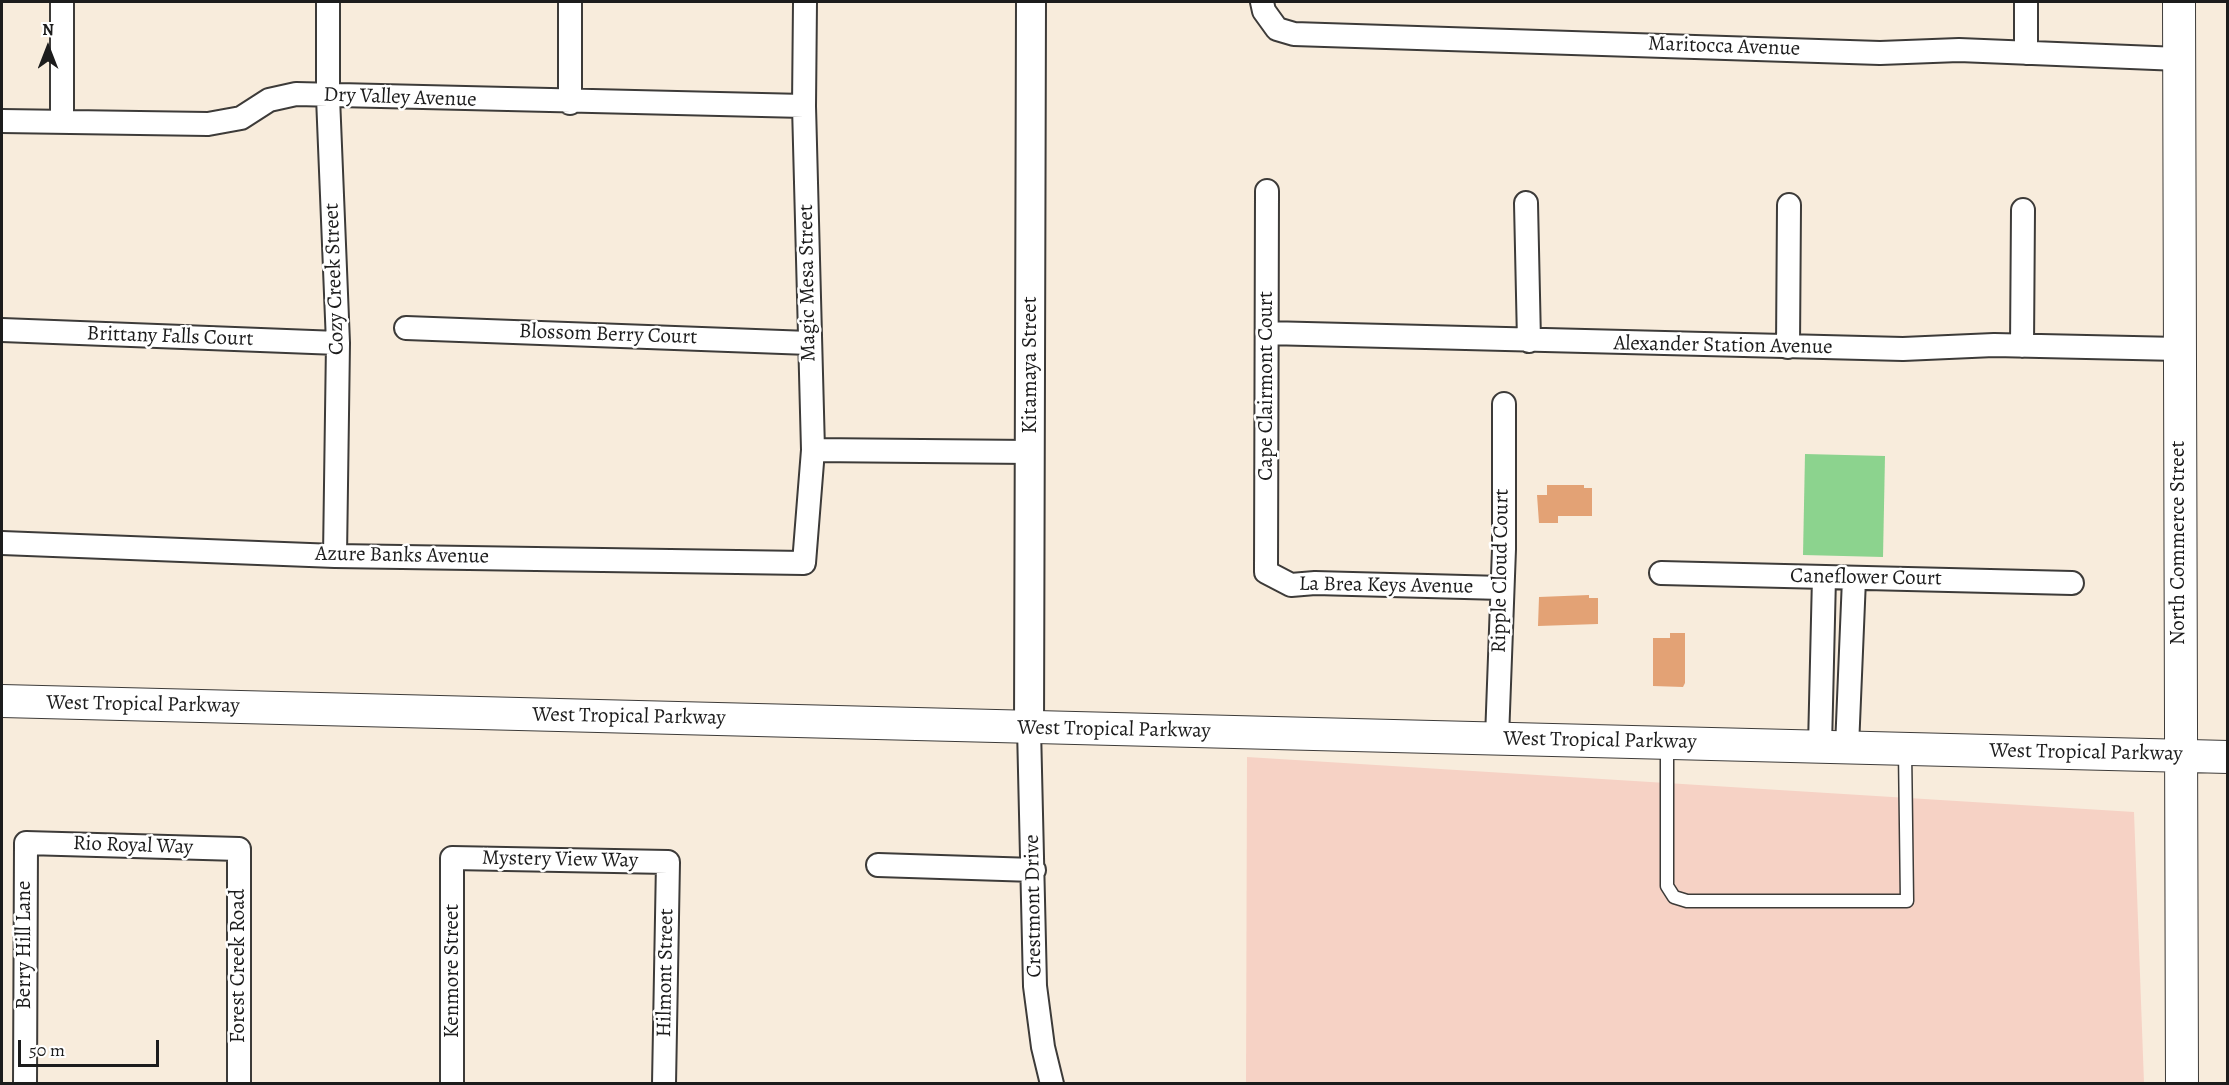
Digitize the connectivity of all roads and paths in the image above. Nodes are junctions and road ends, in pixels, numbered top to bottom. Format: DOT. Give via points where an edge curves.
graph roads {
  1 [pos="62,2"];
  2 [pos="328,2"];
  3 [pos="570,2"];
  4 [pos="805,2"];
  5 [pos="1031,2"];
  6 [pos="1262,2"];
  7 [pos="2026,2"];
  8 [pos="2179,2"];
  9 [pos="2026,53"];
  10 [pos="2179,59"];
  11 [pos="328,97"];
  12 [pos="570,103"];
  13 [pos="804,106"];
  14 [pos="2,121"];
  15 [pos="62,122"];
  16 [pos="1267,191"];
  17 [pos="1526,203"];
  18 [pos="1789,205"];
  19 [pos="2023,210"];
  20 [pos="406,328"];
  21 [pos="2,330"];
  22 [pos="1267,333"];
  23 [pos="1529,341"];
  24 [pos="338,343"];
  25 [pos="809,343"];
  26 [pos="2022,346"];
  27 [pos="1788,347"];
  28 [pos="2179,349"];
  29 [pos="1504,404"];
  30 [pos="813,450"];
  31 [pos="1031,452"];
  32 [pos="2,543"];
  33 [pos="336,556"];
  34 [pos="804,564"];
  35 [pos="1661,573"];
  36 [pos="1273,577"];
  37 [pos="1824,577"];
  38 [pos="1854,579"];
  39 [pos="2072,583"];
  40 [pos="1502,588"];
  41 [pos="2,701"];
  42 [pos="1029,728"];
  43 [pos="1497,738"];
  44 [pos="1667,742"];
  45 [pos="1834,747"];
  46 [pos="1905,749"];
  47 [pos="2180,756"];
  48 [pos="2228,757"];
  49 [pos="26,843"];
  50 [pos="239,849"];
  51 [pos="452,858"];
  52 [pos="668,862"];
  53 [pos="878,865"];
  54 [pos="1034,870"];
  55 [pos="25,1083"];
  56 [pos="239,1083"];
  57 [pos="453,1083"];
  58 [pos="664,1083"];
  59 [pos="1052,1083"];
  60 [pos="2182,1083"];
  1 -- 15 [label="street"];
  2 -- 11 [label="street, Cozy Creek Street"];
  3 -- 12 [label="street"];
  4 -- 13 [label="street, Magic Mesa Street"];
  5 -- 31 [label="street, Kitamaya Street"];
  6 -- 9 [label="street, Maritocca Avenue" via="1272,23 1285,33 1294,34 1880,53"];
  7 -- 9 [label="street"];
  8 -- 10 [label="main road, North Commerce Street"];
  9 -- 10 [label="street, Maritocca Avenue"];
  10 -- 28 [label="main road, North Commerce Street"];
  11 -- 12 [label="street, Dry Valley Avenue"];
  11 -- 15 [label="street, Dry Valley Avenue" via="296,94 270,100 241,118 208,124"];
  11 -- 24 [label="street, Cozy Creek Street"];
  12 -- 13 [label="street, Dry Valley Avenue"];
  13 -- 25 [label="street, Magic Mesa Street"];
  14 -- 15 [label="street, Dry Valley Avenue"];
  16 -- 22 [label="street, Cape Clairmont Court"];
  17 -- 23 [label="street"];
  18 -- 27 [label="street"];
  19 -- 26 [label="street"];
  20 -- 25 [label="street, Blossom Berry Court"];
  21 -- 24 [label="street, Brittany Falls Court"];
  22 -- 23 [label="street, Alexander Station Avenue"];
  22 -- 36 [label="street, Cape Clairmont Court" via="1268,527 1264,558 1266,572"];
  23 -- 27 [label="street, Alexander Station Avenue"];
  24 -- 33 [label="street, Cozy Creek Street"];
  25 -- 30 [label="street, Magic Mesa Street"];
  26 -- 27 [label="street, Alexander Station Avenue"];
  26 -- 28 [label="street, Alexander Station Avenue"];
  28 -- 47 [label="main road, North Commerce Street"];
  29 -- 40 [label="street, Ripple Cloud Court"];
  30 -- 31 [label="street"];
  30 -- 34 [label="street, Magic Mesa Street"];
  31 -- 42 [label="street, Kitamaya Street"];
  32 -- 33 [label="street, Azure Banks Avenue"];
  33 -- 34 [label="street, Azure Banks Avenue"];
  35 -- 37 [label="street, Caneflower Court"];
  36 -- 40 [label="street, La Brea Keys Avenue" via="1291,585"];
  37 -- 38 [label="street, Caneflower Court"];
  37 -- 45 [label="street"];
  38 -- 39 [label="street, Caneflower Court"];
  38 -- 45 [label="street"];
  40 -- 43 [label="street, Ripple Cloud Court"];
  41 -- 42 [label="main road, West Tropical Parkway"];
  42 -- 43 [label="main road, West Tropical Parkway"];
  42 -- 54 [label="street, Crestmont Drive"];
  43 -- 44 [label="main road, West Tropical Parkway"];
  44 -- 45 [label="main road, West Tropical Parkway"];
  44 -- 46 [label="lane" via="1667,885 1674,897 1687,902 1907,902"];
  45 -- 46 [label="main road, West Tropical Parkway"];
  46 -- 47 [label="main road, West Tropical Parkway"];
  47 -- 48 [label="main road, West Tropical Parkway"];
  47 -- 60 [label="main road, North Commerce Street"];
  49 -- 50 [label="street, Rio Royal Way"];
  49 -- 55 [label="street, Berry Hill Lane"];
  50 -- 56 [label="street, Forest Creek Road"];
  51 -- 52 [label="street, Mystery View Way"];
  51 -- 57 [label="street, Kenmore Street"];
  52 -- 58 [label="street, Hilmont Street"];
  53 -- 54 [label="street"];
  54 -- 59 [label="street, Crestmont Drive" via="1035,986"];
}
